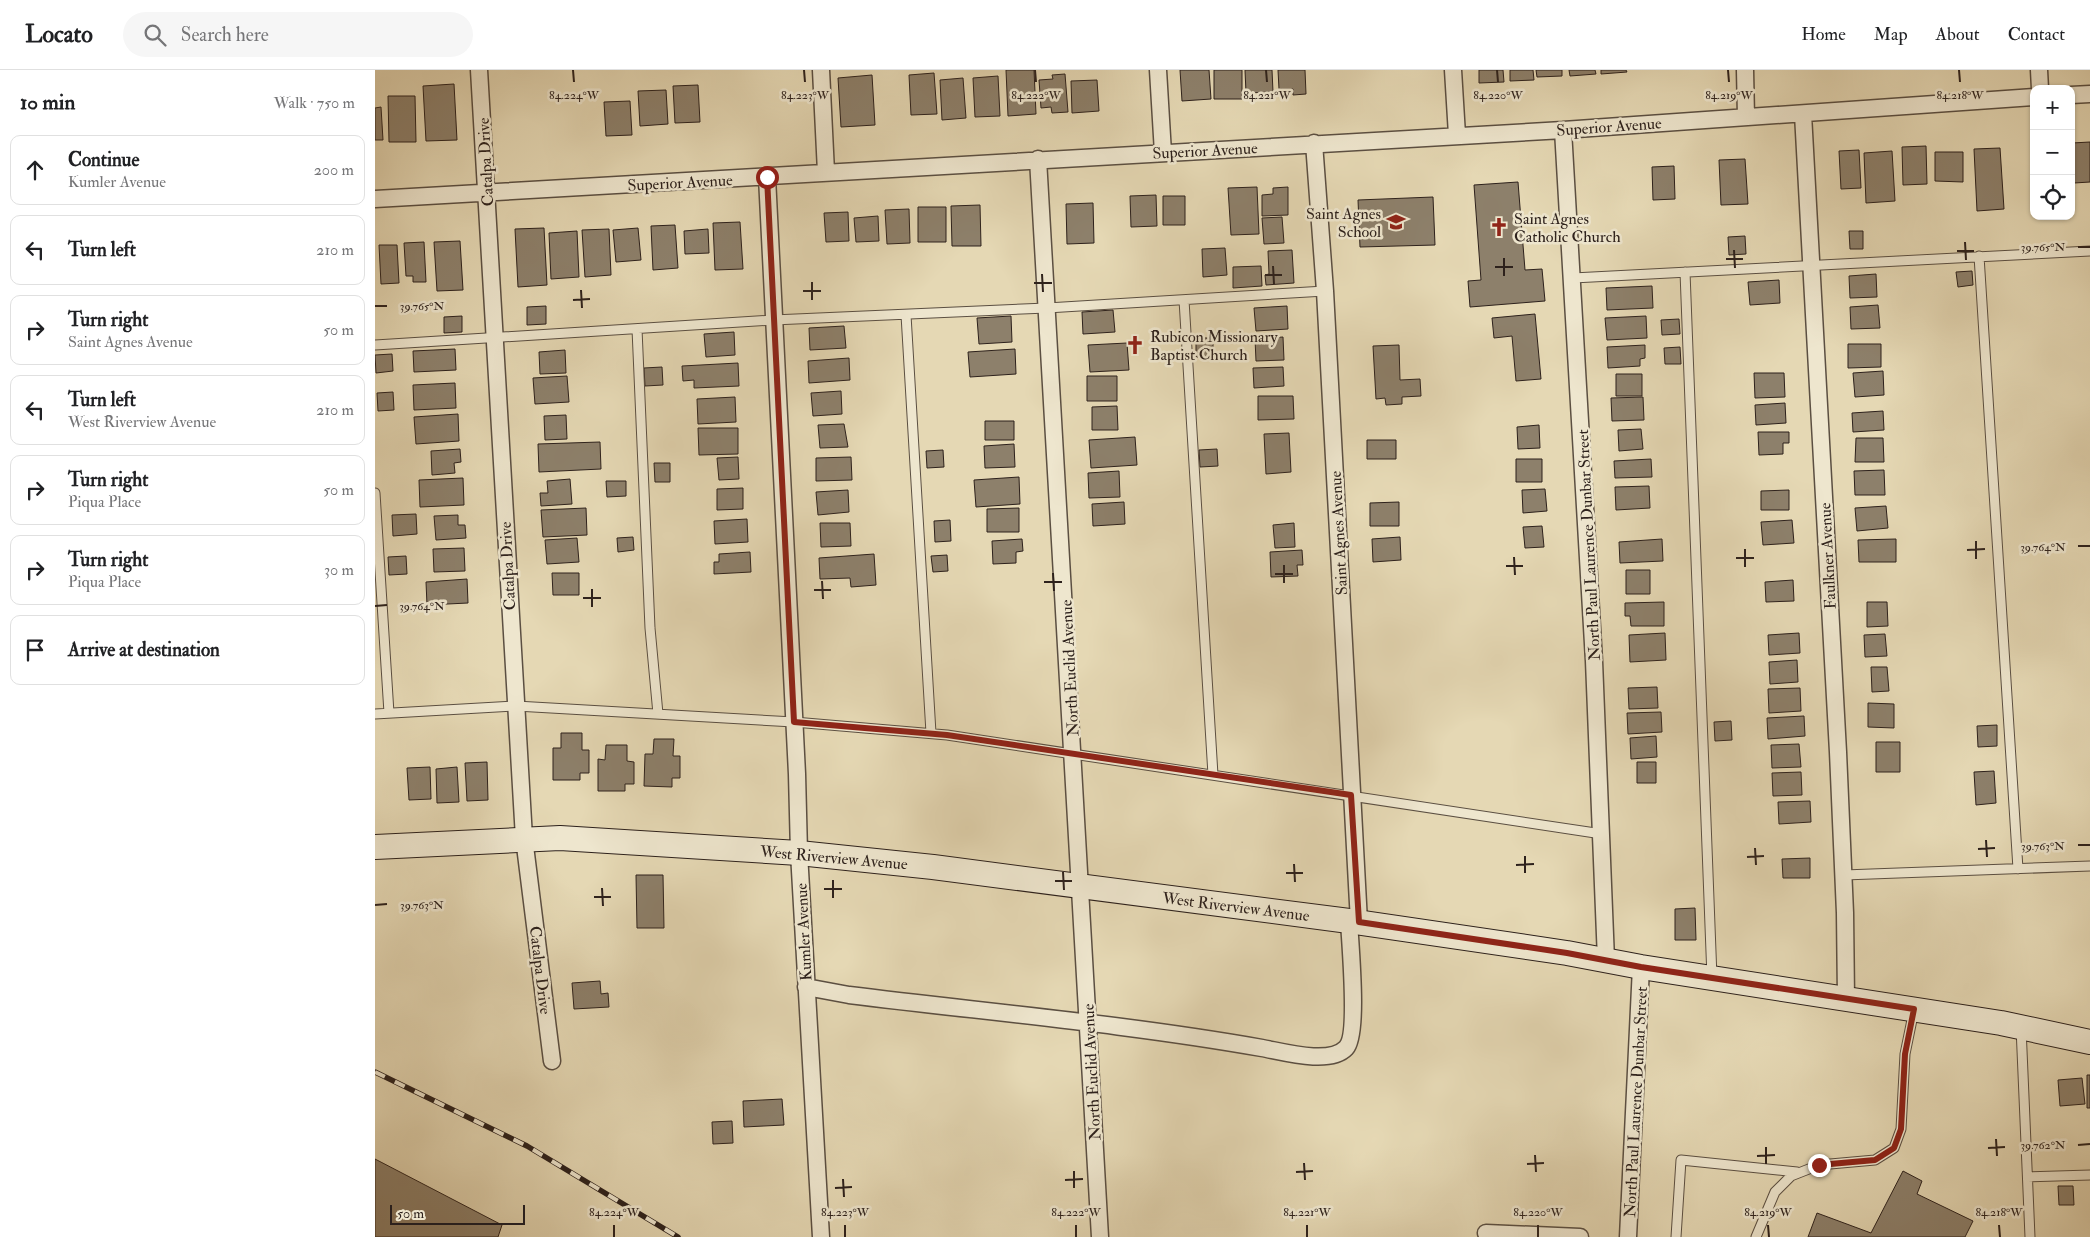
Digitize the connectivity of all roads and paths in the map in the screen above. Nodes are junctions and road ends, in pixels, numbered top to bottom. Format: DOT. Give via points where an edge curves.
graph roads {
  1 [pos="479,70"];
  2 [pos="821,70"];
  3 [pos="1157,70"];
  4 [pos="1453,70"];
  5 [pos="1745,70"];
  6 [pos="2039,70"];
  7 [pos="2040,85"];
  8 [pos="2090,94"];
  9 [pos="2075,95"];
  10 [pos="2030,97"];
  11 [pos="1803,114"];
  12 [pos="1746,117"];
  13 [pos="1563,130"];
  14 [pos="1457,136"];
  15 [pos="1314,144"];
  16 [pos="1163,153"];
  17 [pos="1038,159"];
  18 [pos="826,172"];
  19 [pos="767,177"];
  20 [pos="487,192"];
  21 [pos="375,199"];
  22 [pos="2090,251"];
  23 [pos="1979,256"];
  24 [pos="1811,266"];
  25 [pos="1685,272"];
  26 [pos="1573,278"];
  27 [pos="1325,291"];
  28 [pos="1184,300"];
  29 [pos="1047,308"];
  30 [pos="905,314"];
  31 [pos="773,320"];
  32 [pos="637,329"];
  33 [pos="494,339"];
  34 [pos="375,345"];
  35 [pos="375,493"];
  36 [pos="516,706"];
  37 [pos="389,713"];
  38 [pos="375,714"];
  39 [pos="658,714"];
  40 [pos="794,722"];
  41 [pos="931,734"];
  42 [pos="1074,754"];
  43 [pos="1213,774"];
  44 [pos="1351,795"];
  45 [pos="1602,834"];
  46 [pos="524,838"];
  47 [pos="375,846"];
  48 [pos="799,853"];
  49 [pos="2090,866"];
  50 [pos="2018,869"];
  51 [pos="1843,875"];
  52 [pos="1079,887"];
  53 [pos="1354,921"];
  54 [pos="1606,960"];
  55 [pos="1641,967"];
  56 [pos="1712,978"];
  57 [pos="806,987"];
  58 [pos="1846,999"];
  59 [pos="1914,1009"];
  60 [pos="1089,1024"];
  61 [pos="2021,1027"];
  62 [pos="2090,1042"];
  63 [pos="552,1061"];
  64 [pos="1800,1172"];
  65 [pos="2090,1175"];
  66 [pos="2027,1177"];
  67 [pos="1486,1233"];
  68 [pos="821,1237"];
  69 [pos="1100,1237"];
  70 [pos="1580,1237"];
  71 [pos="1628,1237"];
  72 [pos="1676,1237"];
  73 [pos="1756,1237"];
  74 [pos="2030,1237"];
  1 -- 20 [label="street, Catalpa Drive"];
  2 -- 18 [label="street"];
  3 -- 16 [label="street"];
  4 -- 14 [label="street"];
  5 -- 12 [label="street"];
  6 -- 7 [label="street"];
  8 -- 9 [label="street"];
  10 -- 11 [label="street, Superior Avenue"];
  11 -- 12 [label="street, Superior Avenue"];
  11 -- 24 [label="street, Faulkner Avenue"];
  12 -- 13 [label="street, Superior Avenue"];
  13 -- 14 [label="street, Superior Avenue"];
  13 -- 26 [label="street, North Paul Laurence Dunbar Street"];
  14 -- 15 [label="street, Superior Avenue"];
  15 -- 16 [label="street, Superior Avenue"];
  15 -- 27 [label="street, Saint Agnes Avenue"];
  16 -- 17 [label="street, Superior Avenue"];
  17 -- 18 [label="street, Superior Avenue"];
  17 -- 29 [label="street, North Euclid Avenue"];
  18 -- 19 [label="street, Superior Avenue"];
  19 -- 20 [label="street, Superior Avenue"];
  19 -- 31 [label="street, Kumler Avenue"];
  20 -- 21 [label="street, Superior Avenue"];
  20 -- 33 [label="street, Catalpa Drive"];
  22 -- 23 [label="lane"];
  23 -- 24 [label="lane"];
  23 -- 50 [label="lane"];
  24 -- 25 [label="lane"];
  24 -- 51 [label="street, Faulkner Avenue"];
  25 -- 26 [label="lane"];
  25 -- 56 [label="lane"];
  26 -- 45 [label="street, North Paul Laurence Dunbar Street"];
  27 -- 28 [label="lane"];
  27 -- 44 [label="street, Saint Agnes Avenue"];
  28 -- 29 [label="lane"];
  28 -- 43 [label="lane"];
  29 -- 30 [label="lane"];
  29 -- 42 [label="street, North Euclid Avenue"];
  30 -- 31 [label="lane"];
  30 -- 41 [label="lane"];
  31 -- 32 [label="lane"];
  31 -- 40 [label="street, Kumler Avenue"];
  32 -- 33 [label="lane"];
  32 -- 39 [label="lane" via="650,628"];
  33 -- 34 [label="lane"];
  33 -- 36 [label="street, Catalpa Drive"];
  35 -- 37 [label="lane"];
  36 -- 37 [label="lane"];
  36 -- 39 [label="lane"];
  36 -- 46 [label="street, Catalpa Drive"];
  37 -- 38 [label="lane"];
  39 -- 40 [label="lane"];
  40 -- 41 [label="lane"];
  40 -- 48 [label="street, Kumler Avenue"];
  41 -- 42 [label="lane"];
  42 -- 43 [label="lane"];
  42 -- 52 [label="street, North Euclid Avenue"];
  43 -- 44 [label="lane"];
  44 -- 45 [label="lane"];
  44 -- 53 [label="street, Saint Agnes Avenue"];
  45 -- 54 [label="street, North Paul Laurence Dunbar Street"];
  46 -- 47 [label="street, West Riverview Avenue"];
  46 -- 48 [label="street, West Riverview Avenue"];
  46 -- 63 [label="street, Catalpa Drive"];
  48 -- 52 [label="street, West Riverview Avenue"];
  48 -- 57 [label="street, Kumler Avenue"];
  49 -- 50 [label="lane"];
  50 -- 51 [label="lane"];
  51 -- 58 [label="street, Faulkner Avenue"];
  52 -- 53 [label="street, West Riverview Avenue"];
  52 -- 60 [label="street, North Euclid Avenue"];
  53 -- 54 [label="street, West Riverview Avenue"];
  53 -- 60 [label="street, Saint Agnes Avenue" via="1352,1037 1348,1047 1338,1054 1312,1056"];
  54 -- 55 [label="street, West Riverview Avenue"];
  55 -- 56 [label="street, West Riverview Avenue"];
  55 -- 71 [label="street, North Paul Laurence Dunbar Street"];
  56 -- 58 [label="street, West Riverview Avenue"];
  57 -- 60 [label="street, Saint Agnes Avenue"];
  57 -- 68 [label="street, Kumler Avenue"];
  58 -- 59 [label="street, West Riverview Avenue"];
  59 -- 61 [label="street, West Riverview Avenue"];
  59 -- 64 [label="lane" via="1905,1054 1901,1129 1894,1148 1875,1160 1819,1165"];
  60 -- 69 [label="street, North Euclid Avenue"];
  61 -- 62 [label="street, West Riverview Avenue"];
  61 -- 66 [label="lane"];
  64 -- 72 [label="lane" via="1681,1160"];
  64 -- 73 [label="lane" via="1775,1192"];
  65 -- 66 [label="lane"];
  66 -- 74 [label="lane"];
  67 -- 70 [label="street"];
}
